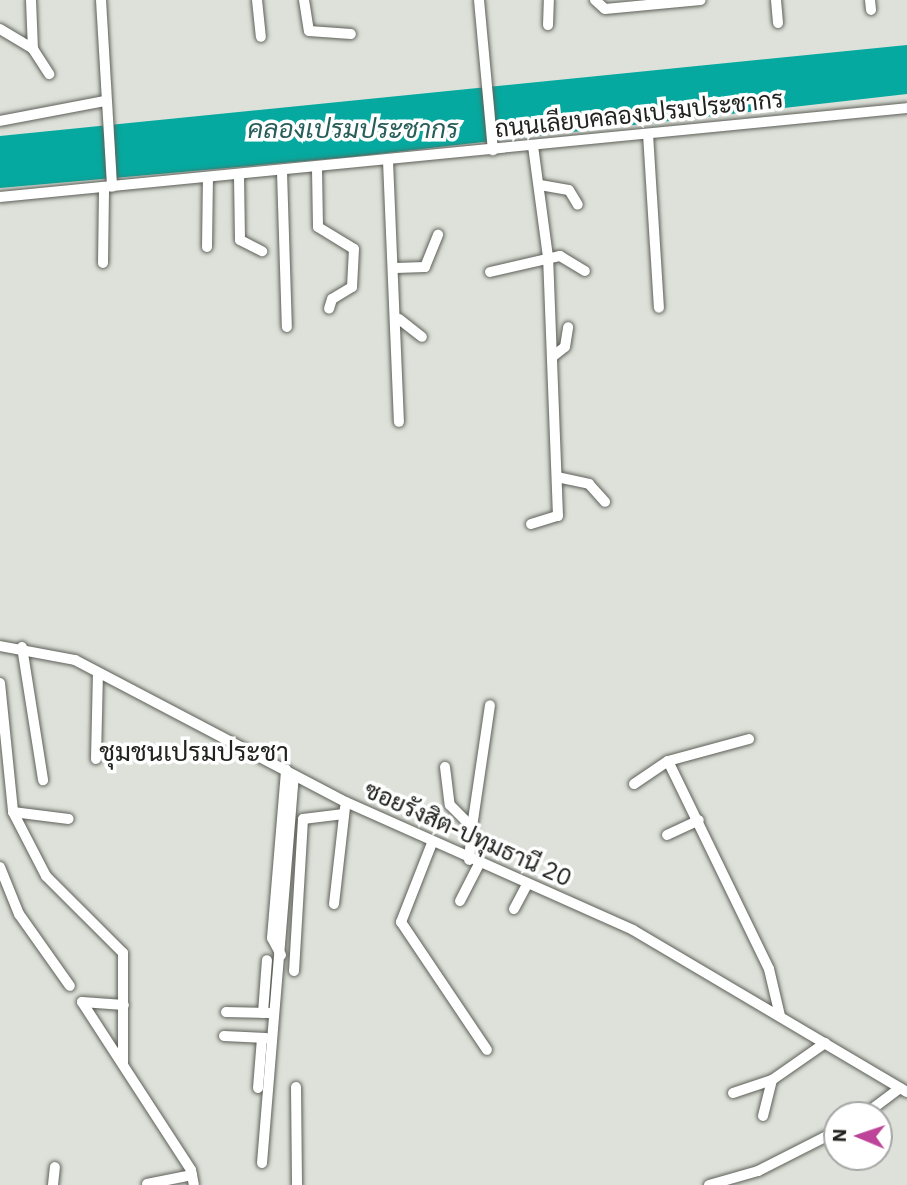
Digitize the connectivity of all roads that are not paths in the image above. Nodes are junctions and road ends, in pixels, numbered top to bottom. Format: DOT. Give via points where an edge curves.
graph roads {
  1 [pos="32,0"];
  2 [pos="101,0"];
  3 [pos="257,0"];
  4 [pos="304,0"];
  5 [pos="479,0"];
  6 [pos="549,0"];
  7 [pos="596,0"];
  8 [pos="701,0"];
  9 [pos="776,0"];
  10 [pos="778,23"];
  11 [pos="548,25"];
  12 [pos="0,29"];
  13 [pos="351,34"];
  14 [pos="261,37"];
  15 [pos="33,49"];
  16 [pos="49,74"];
  17 [pos="105,106"];
  18 [pos="907,108"];
  19 [pos="0,121"];
  20 [pos="648,134"];
  21 [pos="533,146"];
  22 [pos="493,148"];
  23 [pos="388,161"];
  24 [pos="317,169"];
  25 [pos="282,172"];
  26 [pos="239,176"];
  27 [pos="208,179"];
  28 [pos="109,185"];
  29 [pos="540,185"];
  30 [pos="0,197"];
  31 [pos="578,205"];
  32 [pos="438,235"];
  33 [pos="207,247"];
  34 [pos="261,251"];
  35 [pos="548,257"];
  36 [pos="103,263"];
  37 [pos="397,268"];
  38 [pos="585,271"];
  39 [pos="490,272"];
  40 [pos="659,308"];
  41 [pos="329,309"];
  42 [pos="399,319"];
  43 [pos="287,327"];
  44 [pos="568,327"];
  45 [pos="422,337"];
  46 [pos="552,357"];
  47 [pos="399,422"];
  48 [pos="557,477"];
  49 [pos="605,502"];
  50 [pos="530,524"];
  51 [pos="0,646"];
  52 [pos="22,647"];
  53 [pos="98,674"];
  54 [pos="0,683"];
  55 [pos="490,705"];
  56 [pos="749,739"];
  57 [pos="96,759"];
  58 [pos="668,761"];
  59 [pos="445,767"];
  60 [pos="290,773"];
  61 [pos="43,780"];
  62 [pos="634,784"];
  63 [pos="346,802"];
  64 [pos="13,813"];
  65 [pos="344,814"];
  66 [pos="69,819"];
  67 [pos="699,820"];
  68 [pos="472,827"];
  69 [pos="667,835"];
  70 [pos="432,844"];
  71 [pos="474,862"];
  72 [pos="0,867"];
  73 [pos="527,885"];
  74 [pos="460,901"];
  75 [pos="334,904"];
  76 [pos="514,909"];
  77 [pos="267,960"];
  78 [pos="294,971"];
  79 [pos="70,986"];
  80 [pos="124,1005"];
  81 [pos="226,1012"];
  82 [pos="263,1013"];
  83 [pos="275,1014"];
  84 [pos="780,1016"];
  85 [pos="224,1037"];
  86 [pos="267,1038"];
  87 [pos="825,1042"];
  88 [pos="487,1049"];
  89 [pos="123,1063"];
  90 [pos="772,1080"];
  91 [pos="296,1087"];
  92 [pos="258,1088"];
  93 [pos="904,1090"];
  94 [pos="733,1093"];
  95 [pos="886,1101"];
  96 [pos="763,1116"];
  97 [pos="823,1138"];
  98 [pos="262,1163"];
  99 [pos="55,1167"];
  100 [pos="193,1180"];
  101 [pos="147,1184"];
  102 [pos="53,1185"];
  103 [pos="296,1185"];
  104 [pos="709,1185"];
  1 -- 15 [label="street"];
  2 -- 17 [label="street"];
  3 -- 14 [label="street"];
  4 -- 13 [label="street" via="309,31"];
  5 -- 22 [label="street"];
  6 -- 11 [label="street"];
  7 -- 8 [label="street" via="605,9"];
  9 -- 10 [label="street"];
  12 -- 15 [label="street"];
  15 -- 16 [label="street"];
  17 -- 19 [label="street"];
  17 -- 28 [label="street"];
  18 -- 20 [label="street, ถนนเลียบคลองเปรมประชากร"];
  20 -- 21 [label="street, ถนนเลียบคลองเปรมประชากร"];
  20 -- 40 [label="street"];
  21 -- 22 [label="street, ถนนเลียบคลองเปรมประชากร"];
  21 -- 29 [label="street"];
  22 -- 23 [label="street, ถนนเลียบคลองเปรมประชากร"];
  23 -- 24 [label="street, ถนนเลียบคลองเปรมประชากร"];
  23 -- 37 [label="street"];
  24 -- 25 [label="street, ถนนเลียบคลองเปรมประชากร"];
  24 -- 41 [label="street" via="318,226 354,249 352,288 332,299"];
  25 -- 26 [label="street, ถนนเลียบคลองเปรมประชากร"];
  25 -- 43 [label="street"];
  26 -- 27 [label="street, ถนนเลียบคลองเปรมประชากร"];
  26 -- 34 [label="street" via="240,240"];
  27 -- 28 [label="street, ถนนเลียบคลองเปรมประชากร"];
  27 -- 33 [label="street"];
  28 -- 30 [label="street, ถนนเลียบคลองเปรมประชากร"];
  28 -- 36 [label="street"];
  29 -- 31 [label="street" via="569,190"];
  29 -- 35 [label="street"];
  32 -- 37 [label="street" via="425,267"];
  35 -- 38 [label="street" via="567,257"];
  35 -- 39 [label="street"];
  35 -- 46 [label="street"];
  37 -- 42 [label="street"];
  42 -- 45 [label="street"];
  42 -- 47 [label="street"];
  44 -- 46 [label="street" via="565,347"];
  46 -- 48 [label="street"];
  48 -- 49 [label="street" via="589,484"];
  48 -- 50 [label="street" via="556,519"];
  51 -- 52 [label="street, ซอยรังสิต-ปทุมธานี 20"];
  52 -- 53 [label="street, ซอยรังสิต-ปทุมธานี 20" via="75,660"];
  52 -- 61 [label="street"];
  53 -- 57 [label="street"];
  53 -- 60 [label="street, ซอยรังสิต-ปทุมธานี 20"];
  54 -- 64 [label="street"];
  55 -- 68 [label="street"];
  56 -- 58 [label="street"];
  58 -- 62 [label="street"];
  58 -- 67 [label="street"];
  59 -- 68 [label="street" via="450,805"];
  60 -- 63 [label="street, ซอยรังสิต-ปทุมธานี 20"];
  60 -- 83 [label="street" via="272,938 281,955"];
  63 -- 65 [label="street"];
  63 -- 70 [label="street, ซอยรังสิต-ปทุมธานี 20"];
  64 -- 66 [label="street"];
  64 -- 80 [label="street" via="46,876 120,947"];
  65 -- 75 [label="street"];
  65 -- 78 [label="street" via="303,819"];
  67 -- 69 [label="street"];
  67 -- 84 [label="street" via="769,969"];
  68 -- 71 [label="street"];
  70 -- 71 [label="street, ซอยรังสิต-ปทุมธานี 20"];
  70 -- 88 [label="street" via="401,922"];
  71 -- 73 [label="street, ซอยรังสิต-ปทุมธานี 20"];
  71 -- 74 [label="street"];
  72 -- 79 [label="street" via="19,914"];
  73 -- 76 [label="street"];
  73 -- 84 [label="street, ซอยรังสิต-ปทุมธานี 20" via="633,930"];
  77 -- 82 [label="street"];
  80 -- 89 [label="street"];
  80 -- 89 [label="street" via="82,1002"];
  81 -- 82 [label="street"];
  82 -- 83 [label="street"];
  83 -- 86 [label="street"];
  84 -- 87 [label="street, ซอยรังสิต-ปทุมธานี 20"];
  85 -- 86 [label="street"];
  86 -- 92 [label="street"];
  86 -- 98 [label="street"];
  87 -- 90 [label="street"];
  87 -- 93 [label="street, ซอยรังสิต-ปทุมธานี 20"];
  89 -- 100 [label="street"];
  90 -- 94 [label="street"];
  90 -- 96 [label="street"];
  91 -- 103 [label="street"];
  93 -- 95 [label="street"];
  97 -- 104 [label="street" via="758,1171"];
  99 -- 102 [label="street"];
  100 -- 101 [label="street"];
}
